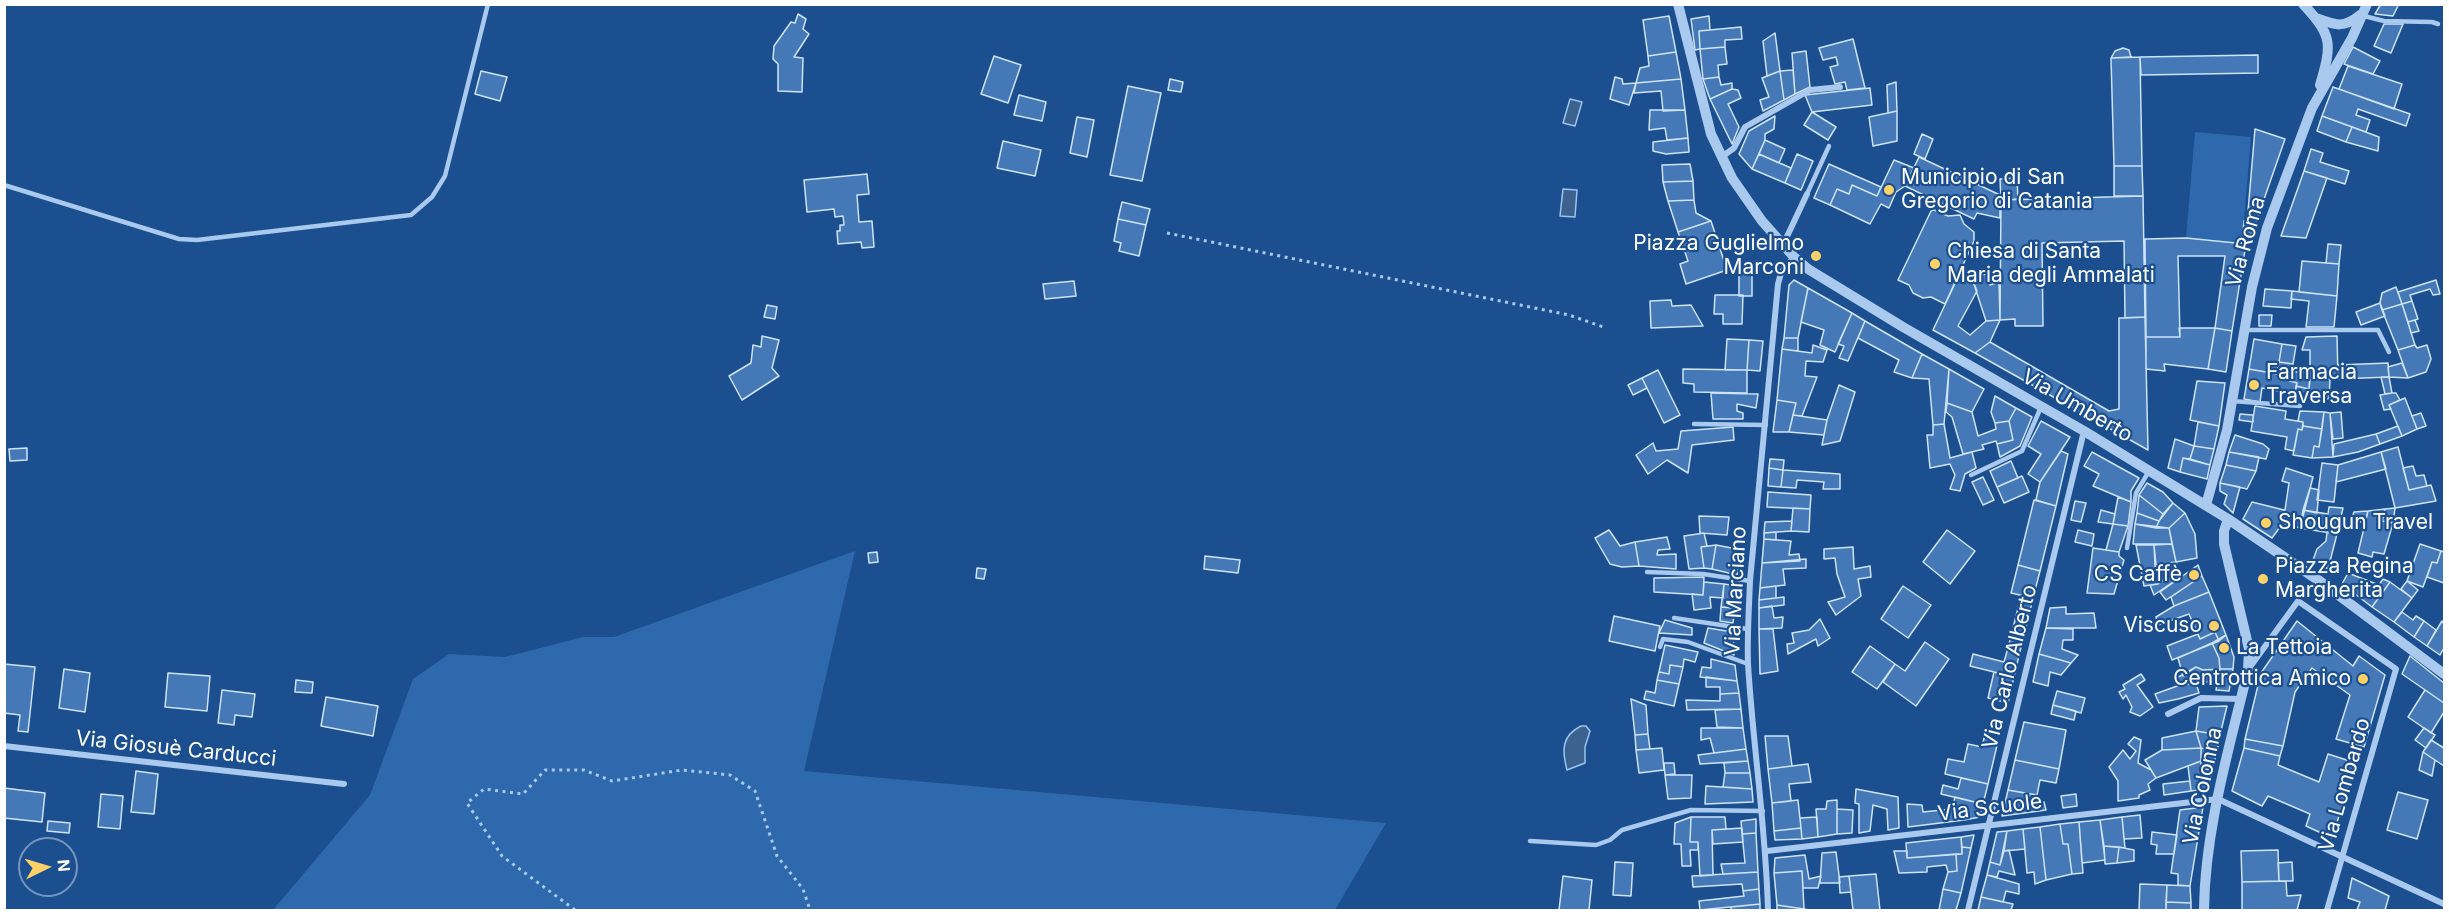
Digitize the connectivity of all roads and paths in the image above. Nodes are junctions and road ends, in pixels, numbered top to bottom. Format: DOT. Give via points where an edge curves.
graph roads {
  1 [pos="488,4"];
  2 [pos="1678,4"];
  3 [pos="2303,4"];
  4 [pos="2367,4"];
  5 [pos="2361,15"];
  6 [pos="2316,18"];
  7 [pos="2438,24"];
  8 [pos="1839,87"];
  9 [pos="2317,97"];
  10 [pos="1829,146"];
  11 [pos="1722,156"];
  12 [pos="4,185"];
  13 [pos="1807,194"];
  14 [pos="1167,233"];
  15 [pos="1783,246"];
  16 [pos="1794,257"];
  17 [pos="1606,328"];
  18 [pos="2244,330"];
  19 [pos="2389,352"];
  20 [pos="2232,401"];
  21 [pos="2300,406"];
  22 [pos="2041,407"];
  23 [pos="1694,424"];
  24 [pos="1766,424"];
  25 [pos="2084,432"];
  26 [pos="2149,471"];
  27 [pos="1971,475"];
  28 [pos="2206,506"];
  29 [pos="2228,519"];
  30 [pos="2127,548"];
  31 [pos="1647,572"];
  32 [pos="1750,581"];
  33 [pos="1674,618"];
  34 [pos="1748,629"];
  35 [pos="1660,647"];
  36 [pos="1748,664"];
  37 [pos="2248,670"];
  38 [pos="2445,674"];
  39 [pos="2241,699"];
  40 [pos="2168,714"];
  41 [pos="4,746"];
  42 [pos="344,784"];
  43 [pos="2218,799"];
  44 [pos="1763,811"];
  45 [pos="1988,825"];
  46 [pos="1530,841"];
  47 [pos="1767,851"];
  48 [pos="2342,855"];
  49 [pos="2445,903"];
  50 [pos="575,910"];
  51 [pos="810,910"];
  52 [pos="1768,910"];
  53 [pos="1968,910"];
  54 [pos="2204,910"];
  55 [pos="2327,910"];
  1 -- 12 [label="lane" via="445,176 432,197 411,215 179,239"];
  2 -- 11 [label="street" via="1703,108"];
  3 -- 6 [label="street"];
  4 -- 5 [label="street, Via Roma"];
  5 -- 6 [label="street" via="2346,25"];
  5 -- 7 [label="lane" via="2384,21"];
  5 -- 9 [label="street, Via Roma"];
  6 -- 9 [label="street" via="2327,36 2329,54"];
  8 -- 11 [label="street" via="1810,90 1745,127 1734,148"];
  9 -- 18 [label="street, Via Roma" via="2267,228"];
  10 -- 13 [label="lane"];
  11 -- 15 [label="street, Via Umberto" via="1732,178"];
  13 -- 15 [label="street"];
  14 -- 17 [label="path" via="1547,310"];
  15 -- 16 [label="street, Via Umberto"];
  16 -- 22 [label="street, Via Umberto" via="1928,342"];
  16 -- 24 [label="street, Via Marciano" via="1781,273"];
  18 -- 19 [label="lane" via="2378,330"];
  18 -- 20 [label="street, Via Roma"];
  20 -- 21 [label="lane"];
  20 -- 28 [label="street, Via Roma"];
  22 -- 25 [label="street, Via Umberto"];
  22 -- 27 [label="lane" via="2022,451"];
  23 -- 24 [label="lane"];
  24 -- 32 [label="street, Via Marciano"];
  25 -- 26 [label="street, Via Umberto"];
  25 -- 45 [label="street, Via Carlo Alberto"];
  26 -- 28 [label="street, Via Umberto"];
  26 -- 30 [label="lane" via="2136,493"];
  28 -- 29 [label="street, Via Umberto"];
  29 -- 37 [label="street, Via Colonna" via="2224,544 2249,649"];
  29 -- 38 [label="street, Via Umberto"];
  31 -- 32 [label="lane"];
  32 -- 34 [label="street, Via Marciano"];
  33 -- 34 [label="lane"];
  34 -- 36 [label="street, Via Marciano"];
  35 -- 36 [label="lane" via="1663,639 1688,642"];
  36 -- 44 [label="street, Via Marciano"];
  37 -- 39 [label="street, Via Colonna"];
  37 -- 48 [label="street, Via Lombardo" via="2298,601 2396,669"];
  39 -- 40 [label="street" via="2202,698"];
  39 -- 43 [label="street, Via Colonna"];
  41 -- 42 [label="street, Via Giosuè Carducci"];
  43 -- 45 [label="street, Via Scuole"];
  43 -- 48 [label="street"];
  43 -- 54 [label="street, Via Colonna" via="2205,877"];
  44 -- 46 [label="lane" via="1690,810 1622,830 1596,845"];
  44 -- 47 [label="street, Via Marciano"];
  45 -- 47 [label="street, Via Scuole"];
  45 -- 53 [label="street, Via Carlo Alberto"];
  47 -- 52 [label="street, Via Marciano"];
  48 -- 49 [label="street"];
  48 -- 55 [label="street, Via Lombardo"];
  50 -- 51 [label="path" via="502,856 467,803 484,789 523,794 545,770 584,770 612,781 681,770 730,775 755,791 777,856 803,889"];
}
